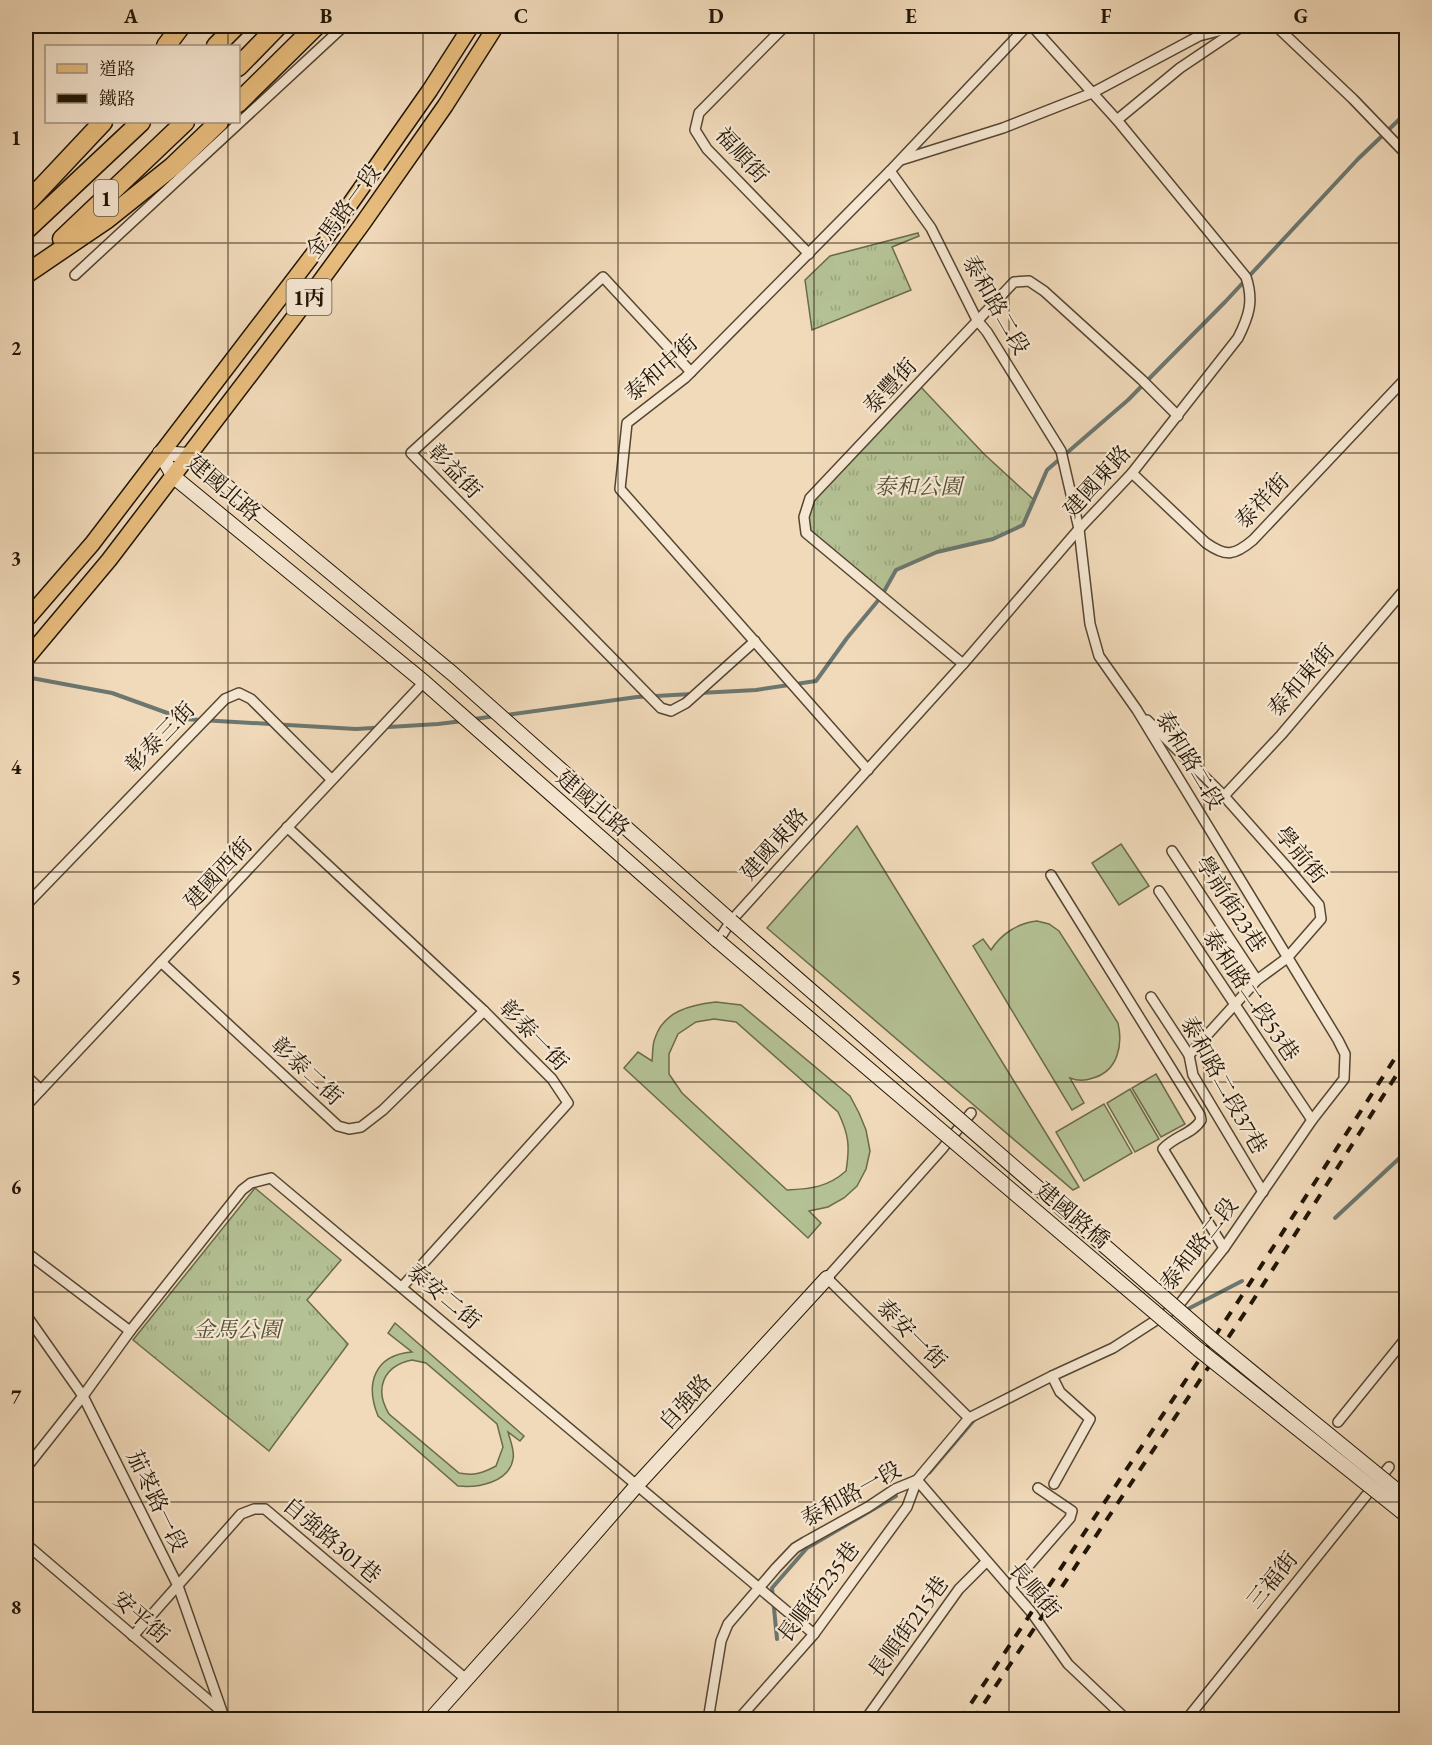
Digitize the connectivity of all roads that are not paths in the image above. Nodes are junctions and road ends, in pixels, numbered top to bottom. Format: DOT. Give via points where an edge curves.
graph roads {
  1 [pos="236,26"];
  2 [pos="278,26"];
  3 [pos="316,26"];
  4 [pos="344,26"];
  5 [pos="471,26"];
  6 [pos="496,26"];
  7 [pos="785,26"];
  8 [pos="1027,26"];
  9 [pos="1032,26"];
  10 [pos="1238,26"];
  11 [pos="1243,26"];
  12 [pos="1276,26"];
  13 [pos="217,45"];
  14 [pos="240,65"];
  15 [pos="1092,93"];
  16 [pos="240,101"];
  17 [pos="1117,120"];
  18 [pos="240,122"];
  19 [pos="102,123"];
  20 [pos="140,123"];
  21 [pos="184,123"];
  22 [pos="218,123"];
  23 [pos="239,123"];
  24 [pos="1407,154"];
  25 [pos="899,161"];
  26 [pos="890,171"];
  27 [pos="26,204"];
  28 [pos="26,230"];
  29 [pos="809,254"];
  30 [pos="26,274"];
  31 [pos="75,275"];
  32 [pos="977,320"];
  33 [pos="691,372"];
  34 [pos="1407,378"];
  35 [pos="1178,416"];
  36 [pos="160,453"];
  37 [pos="189,454"];
  38 [pos="1132,473"];
  39 [pos="174,477"];
  40 [pos="1079,529"];
  41 [pos="1407,588"];
  42 [pos="26,620"];
  43 [pos="755,641"];
  44 [pos="26,659"];
  45 [pos="963,664"];
  46 [pos="424,682"];
  47 [pos="1137,710"];
  48 [pos="868,770"];
  49 [pos="331,779"];
  50 [pos="1224,796"];
  51 [pos="287,827"];
  52 [pos="1172,850"];
  53 [pos="1052,875"];
  54 [pos="1159,891"];
  55 [pos="26,905"];
  56 [pos="731,921"];
  57 [pos="718,941"];
  58 [pos="1287,958"];
  59 [pos="161,962"];
  60 [pos="1257,980"];
  61 [pos="1151,997"];
  62 [pos="1234,1004"];
  63 [pos="484,1011"];
  64 [pos="1189,1055"];
  65 [pos="26,1076"];
  66 [pos="41,1090"];
  67 [pos="26,1106"];
  68 [pos="971,1113"];
  69 [pos="1312,1120"];
  70 [pos="1263,1192"];
  71 [pos="1224,1248"];
  72 [pos="26,1252"];
  73 [pos="827,1278"];
  74 [pos="402,1287"];
  75 [pos="26,1315"];
  76 [pos="1148,1324"];
  77 [pos="130,1331"];
  78 [pos="1406,1338"];
  79 [pos="1052,1376"];
  80 [pos="83,1396"];
  81 [pos="969,1418"];
  82 [pos="1338,1422"];
  83 [pos="1389,1467"];
  84 [pos="26,1468"];
  85 [pos="917,1480"];
  86 [pos="638,1484"];
  87 [pos="1054,1484"];
  88 [pos="1038,1488"];
  89 [pos="1407,1498"];
  90 [pos="1407,1515"];
  91 [pos="26,1544"];
  92 [pos="986,1562"];
  93 [pos="178,1586"];
  94 [pos="1010,1587"];
  95 [pos="763,1592"];
  96 [pos="814,1634"];
  97 [pos="133,1636"];
  98 [pos="466,1679"];
  99 [pos="221,1717"];
  100 [pos="230,1719"];
  101 [pos="430,1719"];
  102 [pos="708,1719"];
  103 [pos="738,1719"];
  104 [pos="865,1719"];
  105 [pos="1127,1719"];
  106 [pos="1186,1719"];
  1 -- 13 [label="highway"];
  2 -- 14 [label="highway"];
  3 -- 16 [label="highway"];
  4 -- 18 [label="street"];
  5 -- 36 [label="main road, 金馬路一段 / 1丙" via="334,227"];
  6 -- 37 [label="main road, 金馬路一段 / 1丙" via="363,223"];
  7 -- 29 [label="street, 福順街" via="699,113 695,130 707,150"];
  8 -- 25 [label="street, 泰和中街"];
  9 -- 15 [label="street, 建國東路"];
  10 -- 15 [label="street" via="1199,36"];
  11 -- 17 [label="street" via="1180,68"];
  12 -- 24 [label="street"];
  15 -- 17 [label="street, 建國東路"];
  15 -- 25 [label="street" via="1003,128"];
  17 -- 35 [label="street, 建國東路" via="1247,281 1251,293 1247,320 1238,338"];
  19 -- 27 [label="highway"];
  20 -- 28 [label="highway, 1"];
  21 -- 30 [label="highway, 1"];
  22 -- 30 [label="highway" via="107,219"];
  23 -- 31 [label="street"];
  25 -- 26 [label="street, 泰和中街"];
  26 -- 29 [label="street, 泰和中街"];
  26 -- 32 [label="street, 泰和路二段" via="931,228"];
  29 -- 33 [label="street, 泰和中街"];
  32 -- 35 [label="street, 泰豐街" via="1014,282 1029,281"];
  32 -- 40 [label="street, 泰和路二段" via="1061,452"];
  32 -- 45 [label="street, 泰豐街" via="810,498 804,517 806,533"];
  33 -- 43 [label="street, 泰和中街" via="627,423 620,489"];
  33 -- 43 [label="street, 彰益街" via="603,277 411,453 661,708 671,711 686,703"];
  34 -- 38 [label="street, 泰祥街" via="1242,550 1229,554 1206,543"];
  35 -- 38 [label="street, 建國東路"];
  36 -- 37 [label="street, 建國北路"];
  36 -- 39 [label="street, 建國北路"];
  36 -- 42 [label="main road, 金馬路一段 / 1丙" via="92,544"];
  37 -- 39 [label="main road, 金馬路一段 / 1丙"];
  37 -- 56 [label="street, 建國北路" via="453,674"];
  38 -- 40 [label="street, 建國東路"];
  39 -- 44 [label="main road, 金馬路一段 / 1丙"];
  39 -- 46 [label="street, 建國北路"];
  40 -- 45 [label="street, 建國東路"];
  40 -- 47 [label="street, 泰和路二段" via="1090,624 1100,656"];
  41 -- 50 [label="street, 泰和東街"];
  43 -- 48 [label="street, 泰和中街"];
  45 -- 48 [label="street, 建國東路"];
  46 -- 49 [label="street, 建國西街"];
  46 -- 57 [label="street, 建國北路"];
  47 -- 50 [label="street, 學前街"];
  47 -- 58 [label="street, 泰和路二段"];
  48 -- 56 [label="street, 建國東路"];
  49 -- 51 [label="street, 建國西街"];
  49 -- 55 [label="street, 彰泰三街" via="251,699 239,693 225,699"];
  50 -- 58 [label="street, 學前街" via="1319,905 1321,919"];
  51 -- 59 [label="street, 建國西街"];
  51 -- 63 [label="street, 彰泰一街"];
  52 -- 60 [label="street, 學前街23巷"];
  53 -- 71 [label="street" via="1200,1115 1198,1126 1163,1149"];
  54 -- 62 [label="street, 泰和路二段53巷"];
  56 -- 57 [label="street, 建國東路"];
  56 -- 89 [label="street, 建國路橋, bridge" via="1214,1341"];
  57 -- 90 [label="street, 建國路橋, bridge" via="1198,1349"];
  58 -- 60 [label="street, 學前街"];
  58 -- 69 [label="street, 泰和路二段" via="1345,1054 1344,1079"];
  59 -- 63 [label="street, 彰泰二街" via="338,1126 349,1129 361,1127 383,1110"];
  59 -- 66 [label="street, 建國西街"];
  60 -- 62 [label="street, 學前街"];
  61 -- 64 [label="street, 泰和路二段37巷"];
  62 -- 64 [label="street, 學前街"];
  62 -- 69 [label="street, 泰和路二段53巷"];
  63 -- 74 [label="street, 彰泰一街" via="552,1079 568,1103"];
  64 -- 70 [label="street, 泰和路二段37巷" via="1193,1075"];
  65 -- 66 [label="street"];
  66 -- 67 [label="street, 建國西街"];
  68 -- 73 [label="street, 自強路"];
  69 -- 70 [label="street, 泰和路二段"];
  70 -- 71 [label="street, 泰和路二段"];
  71 -- 76 [label="street, 泰和路二段" via="1178,1305"];
  72 -- 77 [label="street"];
  73 -- 81 [label="street, 泰安一街"];
  73 -- 86 [label="street, 自強路"];
  74 -- 77 [label="street, 泰安二街" via="272,1178 251,1183 242,1190"];
  74 -- 86 [label="street, 泰安二街"];
  75 -- 80 [label="street, 茄苳路一段"];
  76 -- 79 [label="street, 泰和路一段" via="1113,1348"];
  77 -- 80 [label="street, 泰安二街"];
  78 -- 82 [label="street"];
  79 -- 81 [label="street, 泰和路一段"];
  79 -- 87 [label="street" via="1059,1392 1090,1419"];
  80 -- 84 [label="street, 泰安二街"];
  80 -- 93 [label="street, 茄苳路一段"];
  81 -- 85 [label="street, 泰和路一段"];
  83 -- 106 [label="street, 三福街"];
  85 -- 92 [label="street, 長順街"];
  85 -- 95 [label="street, 泰和路一段" via="795,1548 776,1568"];
  85 -- 96 [label="street, 長順街235巷" via="907,1507"];
  86 -- 95 [label="street, 泰安二街"];
  86 -- 98 [label="street, 自強路"];
  88 -- 94 [label="street" via="1072,1511"];
  91 -- 97 [label="street, 安平街"];
  92 -- 94 [label="street, 長順街"];
  92 -- 104 [label="street, 長順街215巷" via="959,1589"];
  93 -- 97 [label="street"];
  93 -- 98 [label="street, 自強路301巷" via="241,1514 265,1509"];
  93 -- 99 [label="street, 茄苳路一段"];
  94 -- 105 [label="street, 長順街" via="1068,1664"];
  95 -- 96 [label="street, 泰安二街"];
  95 -- 102 [label="street, 泰和路一段" via="728,1624 721,1641"];
  96 -- 103 [label="street, 長順街235巷"];
  97 -- 99 [label="street, 安平街"];
  98 -- 101 [label="street, 自強路"];
  99 -- 100 [label="street, 安平街"];
}
